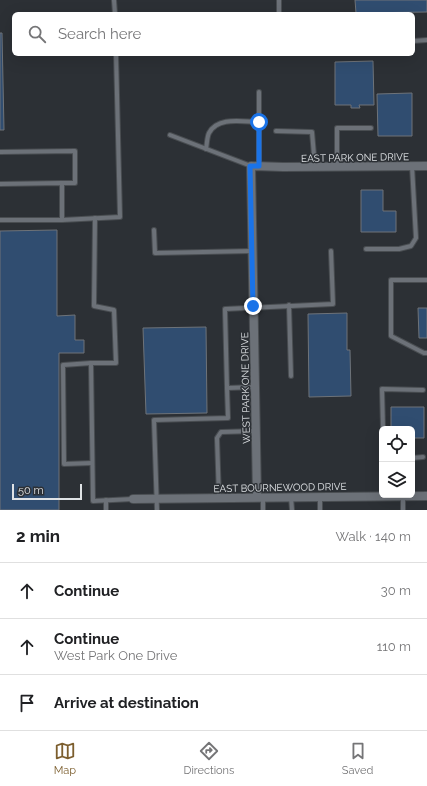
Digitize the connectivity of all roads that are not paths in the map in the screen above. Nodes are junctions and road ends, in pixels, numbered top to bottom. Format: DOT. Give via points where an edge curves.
graph roads {
  1 [pos="114,0"];
  2 [pos="279,0"];
  3 [pos="115,12"];
  4 [pos="279,12"];
  5 [pos="427,40"];
  6 [pos="415,41"];
  7 [pos="116,56"];
  8 [pos="259,92"];
  9 [pos="259,122"];
  10 [pos="371,128"];
  11 [pos="276,131"];
  12 [pos="170,135"];
  13 [pos="206,148"];
  14 [pos="0,152"];
  15 [pos="255,166"];
  16 [pos="338,166"];
  17 [pos="412,166"];
  18 [pos="427,166"];
  19 [pos="315,167"];
  20 [pos="62,183"];
  21 [pos="0,184"];
  22 [pos="95,218"];
  23 [pos="0,220"];
  24 [pos="62,220"];
  25 [pos="154,230"];
  26 [pos="366,249"];
  27 [pos="252,251"];
  28 [pos="331,252"];
  29 [pos="427,280"];
  30 [pos="289,305"];
  31 [pos="253,306"];
  32 [pos="427,354"];
  33 [pos="91,363"];
  34 [pos="291,376"];
  35 [pos="255,387"];
  36 [pos="227,388"];
  37 [pos="423,390"];
  38 [pos="382,426"];
  39 [pos="256,431"];
  40 [pos="415,458"];
  41 [pos="422,458"];
  42 [pos="92,463"];
  43 [pos="379,496"];
  44 [pos="415,496"];
  45 [pos="427,496"];
  46 [pos="260,497"];
  47 [pos="291,497"];
  48 [pos="320,497"];
  49 [pos="156,498"];
  50 [pos="219,498"];
  51 [pos="403,498"];
  52 [pos="133,499"];
  53 [pos="106,500"];
  54 [pos="106,510"];
  55 [pos="156,510"];
  56 [pos="263,510"];
  57 [pos="292,510"];
  58 [pos="320,510"];
  59 [pos="403,510"];
  1 -- 3 [label="lane"];
  2 -- 4 [label="lane"];
  5 -- 6 [label="lane"];
  7 -- 22 [label="lane" via="120,217"];
  8 -- 9 [label="lane"];
  9 -- 13 [label="lane" via="222,122 213,127 208,134"];
  9 -- 15 [label="lane"];
  10 -- 16 [label="lane" via="337,128"];
  11 -- 19 [label="lane" via="312,132"];
  12 -- 13 [label="lane"];
  13 -- 15 [label="lane"];
  14 -- 20 [label="lane" via="75,151 75,183"];
  15 -- 19 [label="street, EAST PARK ONE DRIVE"];
  15 -- 27 [label="street, WEST PARK ONE DRIVE"];
  16 -- 17 [label="street, EAST PARK ONE DRIVE"];
  16 -- 19 [label="street, EAST PARK ONE DRIVE"];
  17 -- 18 [label="street, EAST PARK ONE DRIVE"];
  17 -- 26 [label="lane" via="416,238 411,246 399,249"];
  20 -- 21 [label="lane"];
  20 -- 24 [label="lane"];
  22 -- 24 [label="lane"];
  22 -- 33 [label="lane" via="94,306 114,310 116,363"];
  23 -- 24 [label="lane"];
  25 -- 27 [label="lane" via="155,253"];
  27 -- 31 [label="street, WEST PARK ONE DRIVE"];
  28 -- 30 [label="lane" via="333,304"];
  29 -- 32 [label="lane" via="391,280 391,336"];
  30 -- 31 [label="lane"];
  30 -- 34 [label="lane"];
  31 -- 35 [label="street, WEST PARK ONE DRIVE"];
  31 -- 36 [label="lane" via="225,309"];
  33 -- 42 [label="lane"];
  33 -- 42 [label="lane" via="63,365 64,464"];
  35 -- 36 [label="lane"];
  35 -- 39 [label="street, WEST PARK ONE DRIVE"];
  36 -- 49 [label="lane" via="228,418 154,420"];
  37 -- 38 [label="lane" via="382,389"];
  39 -- 46 [label="street, WEST PARK ONE DRIVE"];
  39 -- 50 [label="lane" via="221,432 217,438"];
  40 -- 41 [label="lane"];
  42 -- 53 [label="lane" via="93,501"];
  43 -- 48 [label="street, EAST BOURNEWOOD DRIVE"];
  44 -- 45 [label="street, EAST BOURNEWOOD DRIVE"];
  46 -- 47 [label="street, EAST BOURNEWOOD DRIVE"];
  46 -- 50 [label="street, EAST BOURNEWOOD DRIVE"];
  46 -- 56 [label="lane"];
  47 -- 48 [label="street, EAST BOURNEWOOD DRIVE"];
  47 -- 57 [label="lane"];
  48 -- 58 [label="lane"];
  49 -- 50 [label="street, EAST BOURNEWOOD DRIVE"];
  49 -- 52 [label="street, EAST BOURNEWOOD DRIVE"];
  49 -- 55 [label="lane"];
  51 -- 59 [label="lane"];
  52 -- 53 [label="lane"];
  53 -- 54 [label="lane"];
}
